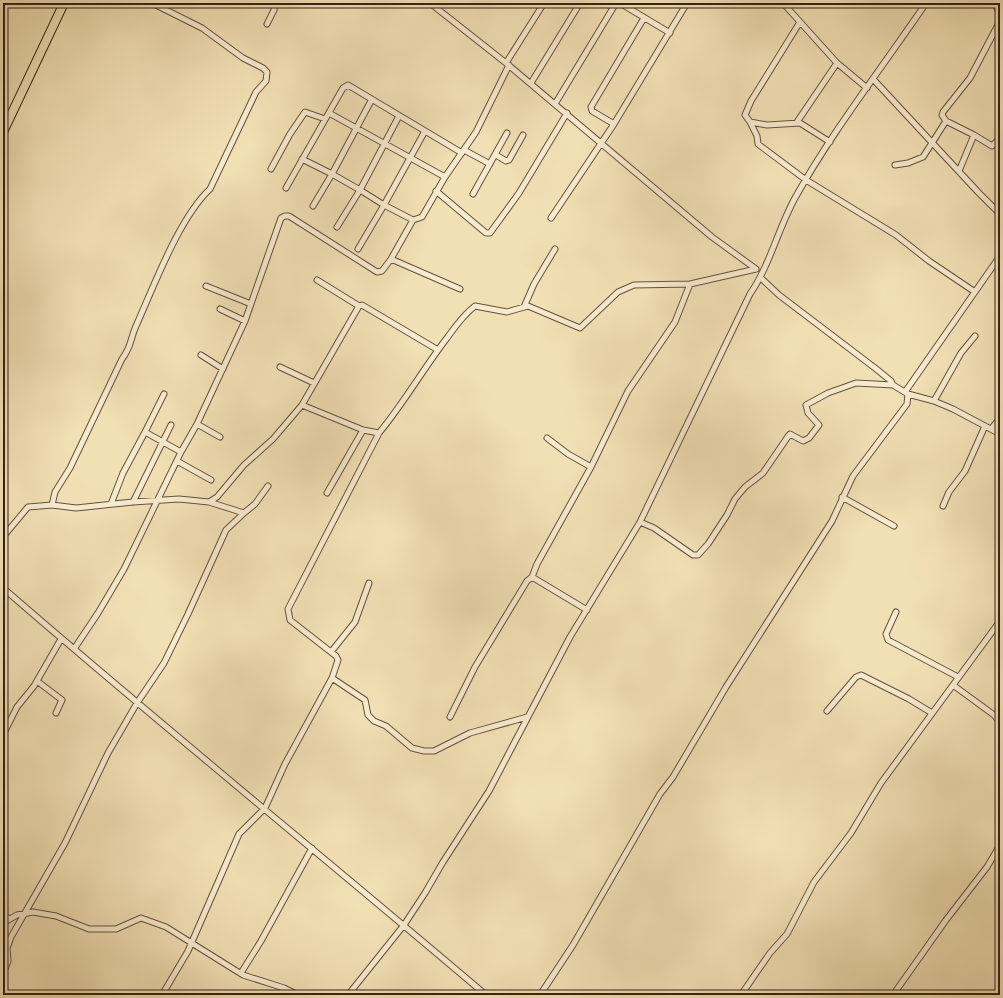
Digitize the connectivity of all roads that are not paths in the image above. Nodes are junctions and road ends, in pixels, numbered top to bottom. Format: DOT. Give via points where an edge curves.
graph roads {
  1 [pos="64,3"];
  2 [pos="152,3"];
  3 [pos="275,3"];
  4 [pos="430,3"];
  5 [pos="544,3"];
  6 [pos="580,3"];
  7 [pos="616,3"];
  8 [pos="620,3"];
  9 [pos="687,3"];
  10 [pos="784,3"];
  11 [pos="926,3"];
  12 [pos="999,3"];
  13 [pos="1000,16"];
  14 [pos="644,18"];
  15 [pos="1000,21"];
  16 [pos="800,22"];
  17 [pos="266,24"];
  18 [pos="670,34"];
  19 [pos="837,63"];
  20 [pos="508,64"];
  21 [pos="874,79"];
  22 [pos="531,83"];
  23 [pos="867,88"];
  24 [pos="372,99"];
  25 [pos="555,104"];
  26 [pos="329,113"];
  27 [pos="567,113"];
  28 [pos="399,116"];
  29 [pos="325,120"];
  30 [pos="946,121"];
  31 [pos="750,122"];
  32 [pos="797,122"];
  33 [pos="614,124"];
  34 [pos="357,128"];
  35 [pos="425,131"];
  36 [pos="3,132"];
  37 [pos="507,133"];
  38 [pos="523,135"];
  39 [pos="974,135"];
  40 [pos="1000,138"];
  41 [pos="830,142"];
  42 [pos="933,143"];
  43 [pos="600,144"];
  44 [pos="384,145"];
  45 [pos="463,152"];
  46 [pos="496,155"];
  47 [pos="410,158"];
  48 [pos="302,159"];
  49 [pos="490,164"];
  50 [pos="895,165"];
  51 [pos="271,170"];
  52 [pos="959,170"];
  53 [pos="332,174"];
  54 [pos="445,178"];
  55 [pos="806,180"];
  56 [pos="286,188"];
  57 [pos="360,190"];
  58 [pos="436,192"];
  59 [pos="473,194"];
  60 [pos="384,205"];
  61 [pos="314,206"];
  62 [pos="1000,214"];
  63 [pos="551,218"];
  64 [pos="413,220"];
  65 [pos="337,227"];
  66 [pos="555,249"];
  67 [pos="358,250"];
  68 [pos="1000,256"];
  69 [pos="391,259"];
  70 [pos="756,269"];
  71 [pos="762,276"];
  72 [pos="317,280"];
  73 [pos="690,284"];
  74 [pos="206,286"];
  75 [pos="460,289"];
  76 [pos="975,292"];
  77 [pos="251,304"];
  78 [pos="359,306"];
  79 [pos="524,307"];
  80 [pos="220,310"];
  81 [pos="245,321"];
  82 [pos="975,336"];
  83 [pos="438,350"];
  84 [pos="201,355"];
  85 [pos="280,367"];
  86 [pos="223,369"];
  87 [pos="314,383"];
  88 [pos="893,385"];
  89 [pos="905,392"];
  90 [pos="164,394"];
  91 [pos="934,401"];
  92 [pos="302,405"];
  93 [pos="1000,418"];
  94 [pos="197,424"];
  95 [pos="171,425"];
  96 [pos="985,426"];
  97 [pos="991,429"];
  98 [pos="363,430"];
  99 [pos="145,432"];
  100 [pos="380,433"];
  101 [pos="1000,434"];
  102 [pos="220,437"];
  103 [pos="547,438"];
  104 [pos="162,442"];
  105 [pos="181,452"];
  106 [pos="177,460"];
  107 [pos="591,467"];
  108 [pos="211,480"];
  109 [pos="268,486"];
  110 [pos="327,493"];
  111 [pos="842,497"];
  112 [pos="157,500"];
  113 [pos="133,502"];
  114 [pos="209,502"];
  115 [pos="111,504"];
  116 [pos="52,505"];
  117 [pos="943,506"];
  118 [pos="244,513"];
  119 [pos="640,522"];
  120 [pos="894,526"];
  121 [pos="3,537"];
  122 [pos="532,577"];
  123 [pos="369,583"];
  124 [pos="3,588"];
  125 [pos="587,610"];
  126 [pos="896,612"];
  127 [pos="1000,621"];
  128 [pos="61,639"];
  129 [pos="74,649"];
  130 [pos="331,652"];
  131 [pos="958,677"];
  132 [pos="332,678"];
  133 [pos="37,681"];
  134 [pos="953,685"];
  135 [pos="137,704"];
  136 [pos="827,711"];
  137 [pos="56,712"];
  138 [pos="932,713"];
  139 [pos="450,717"];
  140 [pos="527,717"];
  141 [pos="1000,722"];
  142 [pos="3,735"];
  143 [pos="265,808"];
  144 [pos="1000,845"];
  145 [pos="312,848"];
  146 [pos="24,914"];
  147 [pos="3,915"];
  148 [pos="10,919"];
  149 [pos="3,923"];
  150 [pos="404,925"];
  151 [pos="191,944"];
  152 [pos="241,973"];
  153 [pos="3,974"];
  154 [pos="162,995"];
  155 [pos="298,995"];
  156 [pos="348,995"];
  157 [pos="486,995"];
  158 [pos="540,995"];
  159 [pos="741,995"];
  160 [pos="893,995"];
  1 -- 36 [label="main road"];
  2 -- 116 [label="street" via="202,28 243,58 263,68 267,72 266,81 256,92 210,189 200,199 168,257 135,328 130,348 122,359 70,468 55,492"];
  3 -- 17 [label="street"];
  4 -- 20 [label="street"];
  5 -- 20 [label="street"];
  6 -- 22 [label="street"];
  7 -- 25 [label="street"];
  8 -- 14 [label="street"];
  9 -- 18 [label="street"];
  10 -- 16 [label="street"];
  11 -- 21 [label="street"];
  12 -- 13 [label="street" via="996,8"];
  14 -- 18 [label="street"];
  14 -- 33 [label="street" via="591,107 592,111"];
  15 -- 30 [label="street" via="970,78 943,112"];
  16 -- 19 [label="street"];
  16 -- 31 [label="street" via="751,101 745,114"];
  18 -- 33 [label="street"];
  19 -- 23 [label="street"];
  19 -- 32 [label="street"];
  20 -- 22 [label="street"];
  20 -- 45 [label="street" via="476,132"];
  21 -- 23 [label="street"];
  21 -- 42 [label="street"];
  22 -- 25 [label="street"];
  23 -- 41 [label="street"];
  24 -- 26 [label="street" via="348,85"];
  24 -- 28 [label="street"];
  24 -- 34 [label="street"];
  25 -- 27 [label="street"];
  26 -- 29 [label="street"];
  26 -- 34 [label="street"];
  27 -- 43 [label="street"];
  27 -- 58 [label="street" via="519,194 490,233"];
  28 -- 35 [label="street"];
  28 -- 44 [label="street"];
  29 -- 48 [label="street"];
  29 -- 51 [label="street" via="305,112"];
  30 -- 39 [label="street"];
  30 -- 42 [label="street"];
  31 -- 32 [label="street" via="767,125"];
  31 -- 55 [label="street" via="758,144"];
  32 -- 41 [label="street"];
  33 -- 43 [label="street"];
  34 -- 44 [label="street"];
  34 -- 53 [label="street"];
  35 -- 45 [label="street"];
  35 -- 47 [label="street"];
  37 -- 46 [label="street"];
  38 -- 46 [label="street" via="509,160 506,161"];
  39 -- 40 [label="street" via="992,146"];
  39 -- 52 [label="street"];
  41 -- 55 [label="street"];
  42 -- 50 [label="street" via="923,157"];
  42 -- 52 [label="street"];
  43 -- 63 [label="street"];
  43 -- 70 [label="street" via="712,237"];
  44 -- 47 [label="street"];
  44 -- 57 [label="street"];
  45 -- 49 [label="street"];
  45 -- 54 [label="street"];
  46 -- 49 [label="street"];
  47 -- 54 [label="street"];
  47 -- 60 [label="street"];
  48 -- 53 [label="street"];
  48 -- 56 [label="street"];
  49 -- 59 [label="street"];
  52 -- 62 [label="street"];
  53 -- 57 [label="street"];
  53 -- 61 [label="street"];
  54 -- 58 [label="street"];
  55 -- 71 [label="street" via="795,199"];
  55 -- 76 [label="street" via="896,235 934,265"];
  57 -- 60 [label="street"];
  57 -- 65 [label="street"];
  58 -- 64 [label="street" via="422,217"];
  60 -- 64 [label="street"];
  60 -- 67 [label="street"];
  64 -- 69 [label="street"];
  66 -- 79 [label="street" via="534,284"];
  68 -- 76 [label="street"];
  69 -- 75 [label="street"];
  69 -- 77 [label="street" via="382,270 372,270 290,216 285,216 281,218 272,240"];
  70 -- 71 [label="street"];
  70 -- 73 [label="street"];
  71 -- 88 [label="street" via="762,281 875,368"];
  71 -- 119 [label="street" via="750,294"];
  72 -- 78 [label="street"];
  73 -- 79 [label="street" via="626,287 580,328 535,308"];
  73 -- 107 [label="street" via="675,322 628,391"];
  74 -- 77 [label="street"];
  76 -- 89 [label="street"];
  77 -- 81 [label="street"];
  78 -- 83 [label="street" via="362,305"];
  78 -- 87 [label="street"];
  79 -- 83 [label="street" via="498,312 475,306 466,313"];
  80 -- 81 [label="street"];
  81 -- 86 [label="street"];
  82 -- 91 [label="street" via="961,353"];
  83 -- 100 [label="street"];
  84 -- 86 [label="street"];
  85 -- 87 [label="street"];
  86 -- 94 [label="street"];
  87 -- 92 [label="street"];
  88 -- 89 [label="street"];
  88 -- 119 [label="street" via="856,383 828,393 806,405 808,413 819,425 809,438 803,441 789,435 763,473 735,499 727,516 698,555 693,555 654,528"];
  89 -- 91 [label="street"];
  89 -- 111 [label="street" via="907,404 864,461"];
  90 -- 99 [label="street"];
  91 -- 96 [label="street"];
  92 -- 98 [label="street"];
  92 -- 114 [label="street" via="273,439"];
  93 -- 97 [label="street"];
  94 -- 102 [label="street"];
  94 -- 105 [label="street"];
  95 -- 104 [label="street"];
  96 -- 97 [label="street"];
  96 -- 117 [label="street" via="965,471 949,492"];
  97 -- 101 [label="street"];
  98 -- 100 [label="street"];
  98 -- 110 [label="street"];
  99 -- 104 [label="street"];
  99 -- 115 [label="street" via="123,473"];
  100 -- 130 [label="street" via="288,609 290,620"];
  103 -- 107 [label="street"];
  104 -- 105 [label="street"];
  104 -- 113 [label="street"];
  105 -- 106 [label="street"];
  106 -- 108 [label="street"];
  106 -- 112 [label="street"];
  107 -- 122 [label="street"];
  109 -- 118 [label="street" via="255,504"];
  111 -- 120 [label="street"];
  111 -- 158 [label="street" via="832,521 660,794 573,945"];
  112 -- 113 [label="street"];
  112 -- 114 [label="street"];
  112 -- 129 [label="street" via="124,570"];
  113 -- 115 [label="street"];
  114 -- 118 [label="street"];
  115 -- 116 [label="street" via="76,508"];
  116 -- 121 [label="street" via="28,507"];
  118 -- 135 [label="street" via="226,530 164,663"];
  119 -- 125 [label="street"];
  122 -- 125 [label="street"];
  122 -- 139 [label="street" via="527,581 475,667"];
  123 -- 130 [label="street" via="355,622"];
  124 -- 128 [label="street"];
  125 -- 140 [label="street" via="570,636"];
  126 -- 131 [label="street" via="886,634 888,640"];
  127 -- 131 [label="street"];
  128 -- 129 [label="street"];
  128 -- 133 [label="street"];
  129 -- 135 [label="street"];
  130 -- 132 [label="street" via="338,660"];
  131 -- 134 [label="street"];
  132 -- 140 [label="street" via="364,700 368,715 374,721 386,726 412,748 424,751 434,751 470,733"];
  132 -- 143 [label="street" via="285,764"];
  133 -- 137 [label="street" via="62,700"];
  133 -- 142 [label="street" via="17,707"];
  134 -- 138 [label="street"];
  134 -- 141 [label="street"];
  135 -- 143 [label="street"];
  135 -- 146 [label="street" via="108,753 65,842"];
  136 -- 138 [label="street" via="856,677 861,675"];
  138 -- 159 [label="street" via="881,783 852,833 814,882 787,934 770,953"];
  140 -- 150 [label="street" via="489,791"];
  143 -- 145 [label="street"];
  143 -- 151 [label="street" via="239,834"];
  144 -- 160 [label="street" via="987,867"];
  145 -- 150 [label="street"];
  145 -- 152 [label="street"];
  146 -- 148 [label="street"];
  146 -- 151 [label="street" via="32,912 56,916 89,929 116,929 141,918 166,927"];
  146 -- 153 [label="street" via="7,948 8,961"];
  147 -- 148 [label="street"];
  148 -- 149 [label="street"];
  150 -- 156 [label="street"];
  150 -- 157 [label="street"];
  151 -- 152 [label="street"];
  151 -- 154 [label="street"];
  152 -- 155 [label="street"];
}
